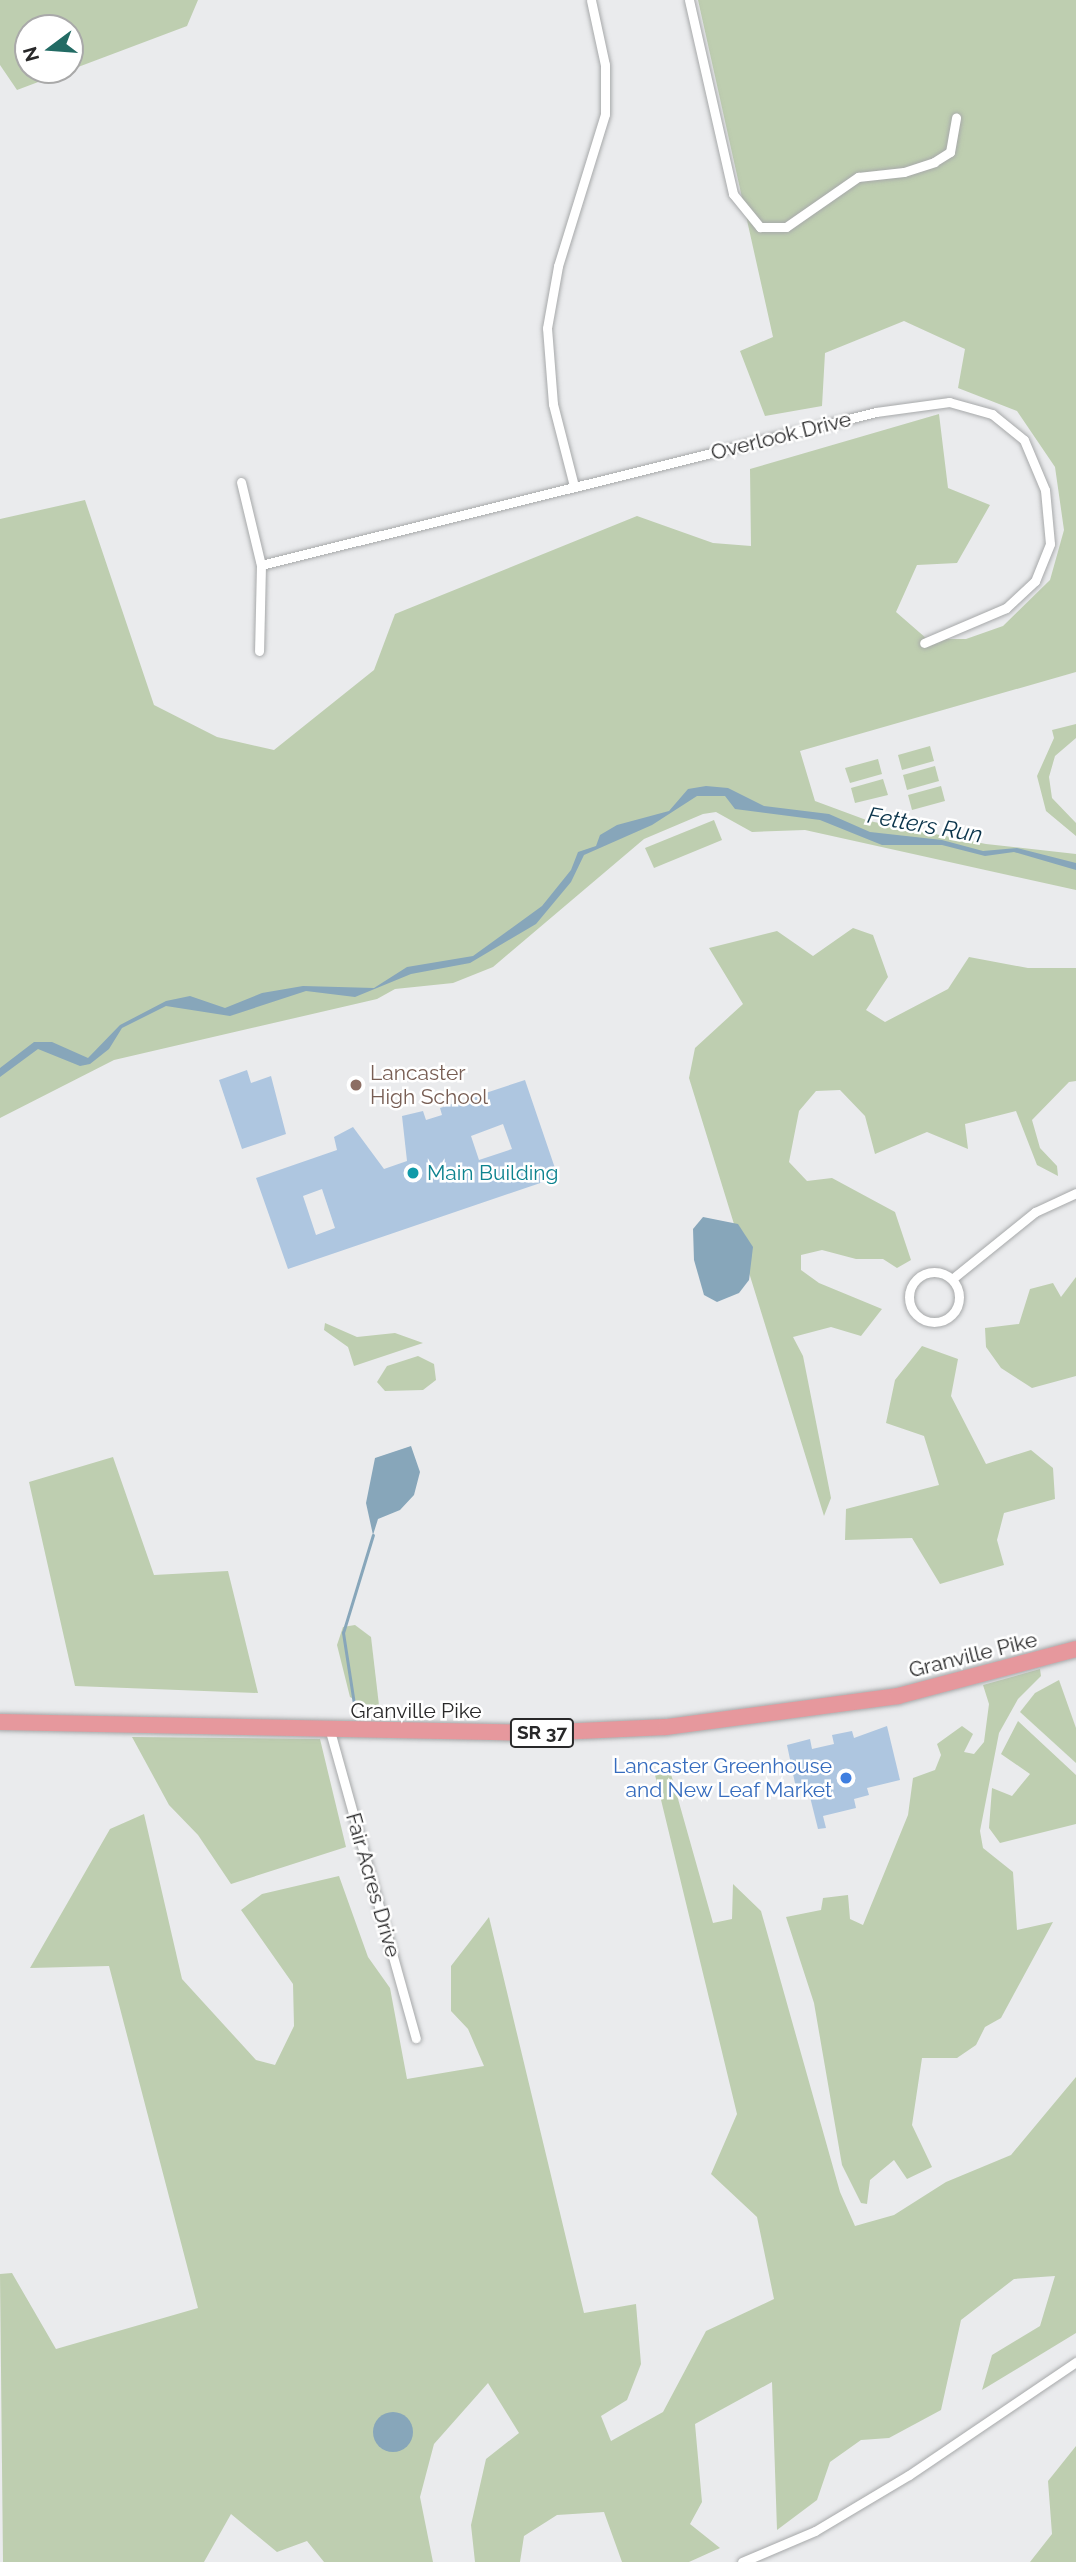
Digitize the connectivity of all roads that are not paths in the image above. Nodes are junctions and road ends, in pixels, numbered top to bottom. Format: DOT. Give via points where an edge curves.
graph roads {
  1 [pos="591,0"];
  2 [pos="689,0"];
  3 [pos="956,118"];
  4 [pos="241,482"];
  5 [pos="574,485"];
  6 [pos="261,565"];
  7 [pos="924,643"];
  8 [pos="259,650"];
  9 [pos="1076,1193"];
  10 [pos="952,1279"];
  11 [pos="1076,1650"];
  12 [pos="0,1722"];
  13 [pos="330,1731"];
  14 [pos="416,2038"];
  15 [pos="1076,2362"];
  16 [pos="742,2562"];
  1 -- 5 [label="street" via="605,65 605,114 558,266 547,328 553,404"];
  2 -- 3 [label="street" via="733,194 761,227 786,227 858,177 904,172 934,162 950,152"];
  4 -- 6 [label="street"];
  5 -- 6 [label="street, Overlook Drive"];
  5 -- 7 [label="street, Overlook Drive" via="896,407 949,402 992,414 1024,440 1037,464 1051,531 1047,558 1035,581 1006,608"];
  6 -- 8 [label="street"];
  9 -- 10 [label="street" via="1035,1212"];
  10 -- 10 [label="street" via="934,1271 916,1278 908,1296 915,1314 933,1322 951,1315 959,1297"];
  11 -- 13 [label="highway, Granville Pike / SR 37" via="898,1696 702,1724 579,1732"];
  12 -- 13 [label="highway, Granville Pike / SR 37"];
  13 -- 14 [label="street, Fair Acres Drive"];
  15 -- 16 [label="street" via="1020,2395 909,2475 815,2531"];
}
